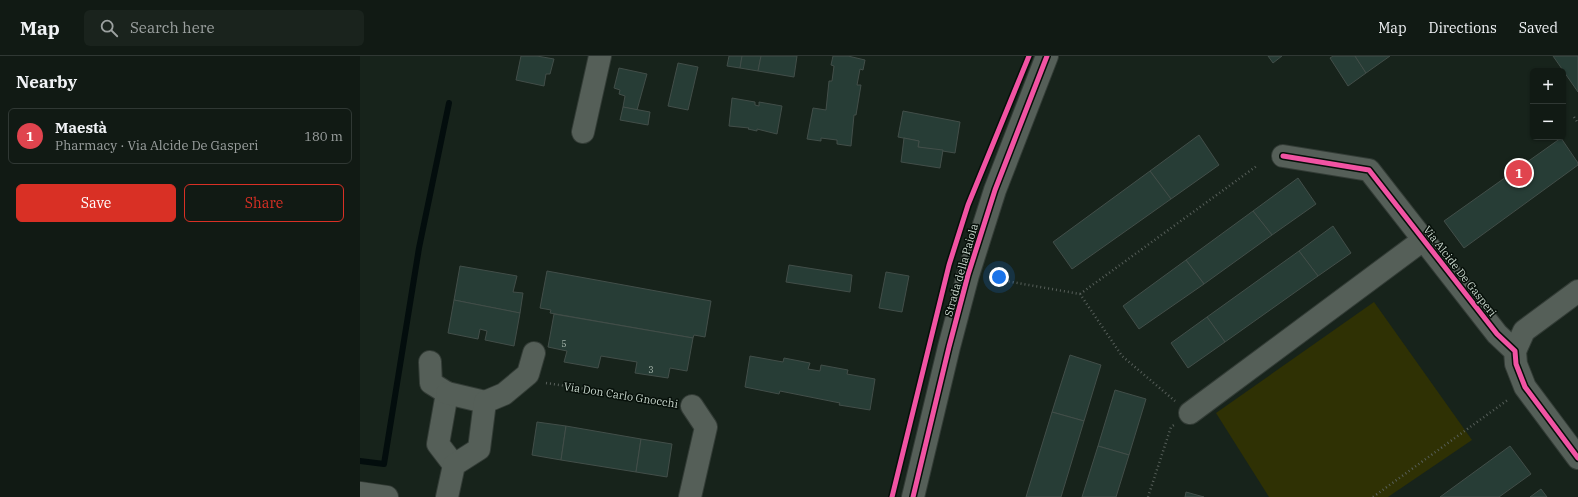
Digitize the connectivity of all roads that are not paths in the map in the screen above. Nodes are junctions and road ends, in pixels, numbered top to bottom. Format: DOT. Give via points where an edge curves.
graph roads {
  1 [pos="600,56"];
  2 [pos="1047,56"];
  3 [pos="583,132"];
  4 [pos="1283,156"];
  5 [pos="1423,240"];
  6 [pos="1578,291"];
  7 [pos="1515,351"];
  8 [pos="534,353"];
  9 [pos="430,362"];
  10 [pos="447,393"];
  11 [pos="485,402"];
  12 [pos="692,406"];
  13 [pos="1190,413"];
  14 [pos="1578,458"];
  15 [pos="454,465"];
  16 [pos="360,493"];
  17 [pos="913,496"];
  18 [pos="387,497"];
  19 [pos="447,497"];
  20 [pos="690,497"];
  1 -- 3 [label="street"];
  2 -- 17 [label="street, Strada della Paiola" via="995,190 968,275"];
  4 -- 5 [label="street, Via Alcide De Gasperi" via="1369,170"];
  5 -- 7 [label="street, Via Alcide De Gasperi" via="1497,334"];
  5 -- 13 [label="street, Via Alcide De Gasperi"];
  6 -- 7 [label="street" via="1524,331"];
  7 -- 14 [label="street" via="1516,364 1525,387"];
  8 -- 11 [label="street" via="528,374 504,394"];
  9 -- 10 [label="street" via="431,383"];
  10 -- 11 [label="street"];
  10 -- 15 [label="street" via="438,444"];
  11 -- 15 [label="street" via="479,449"];
  12 -- 20 [label="street, Via Don Carlo Gnocchi" via="706,427"];
  15 -- 19 [label="street"];
  16 -- 18 [label="street"];
}
